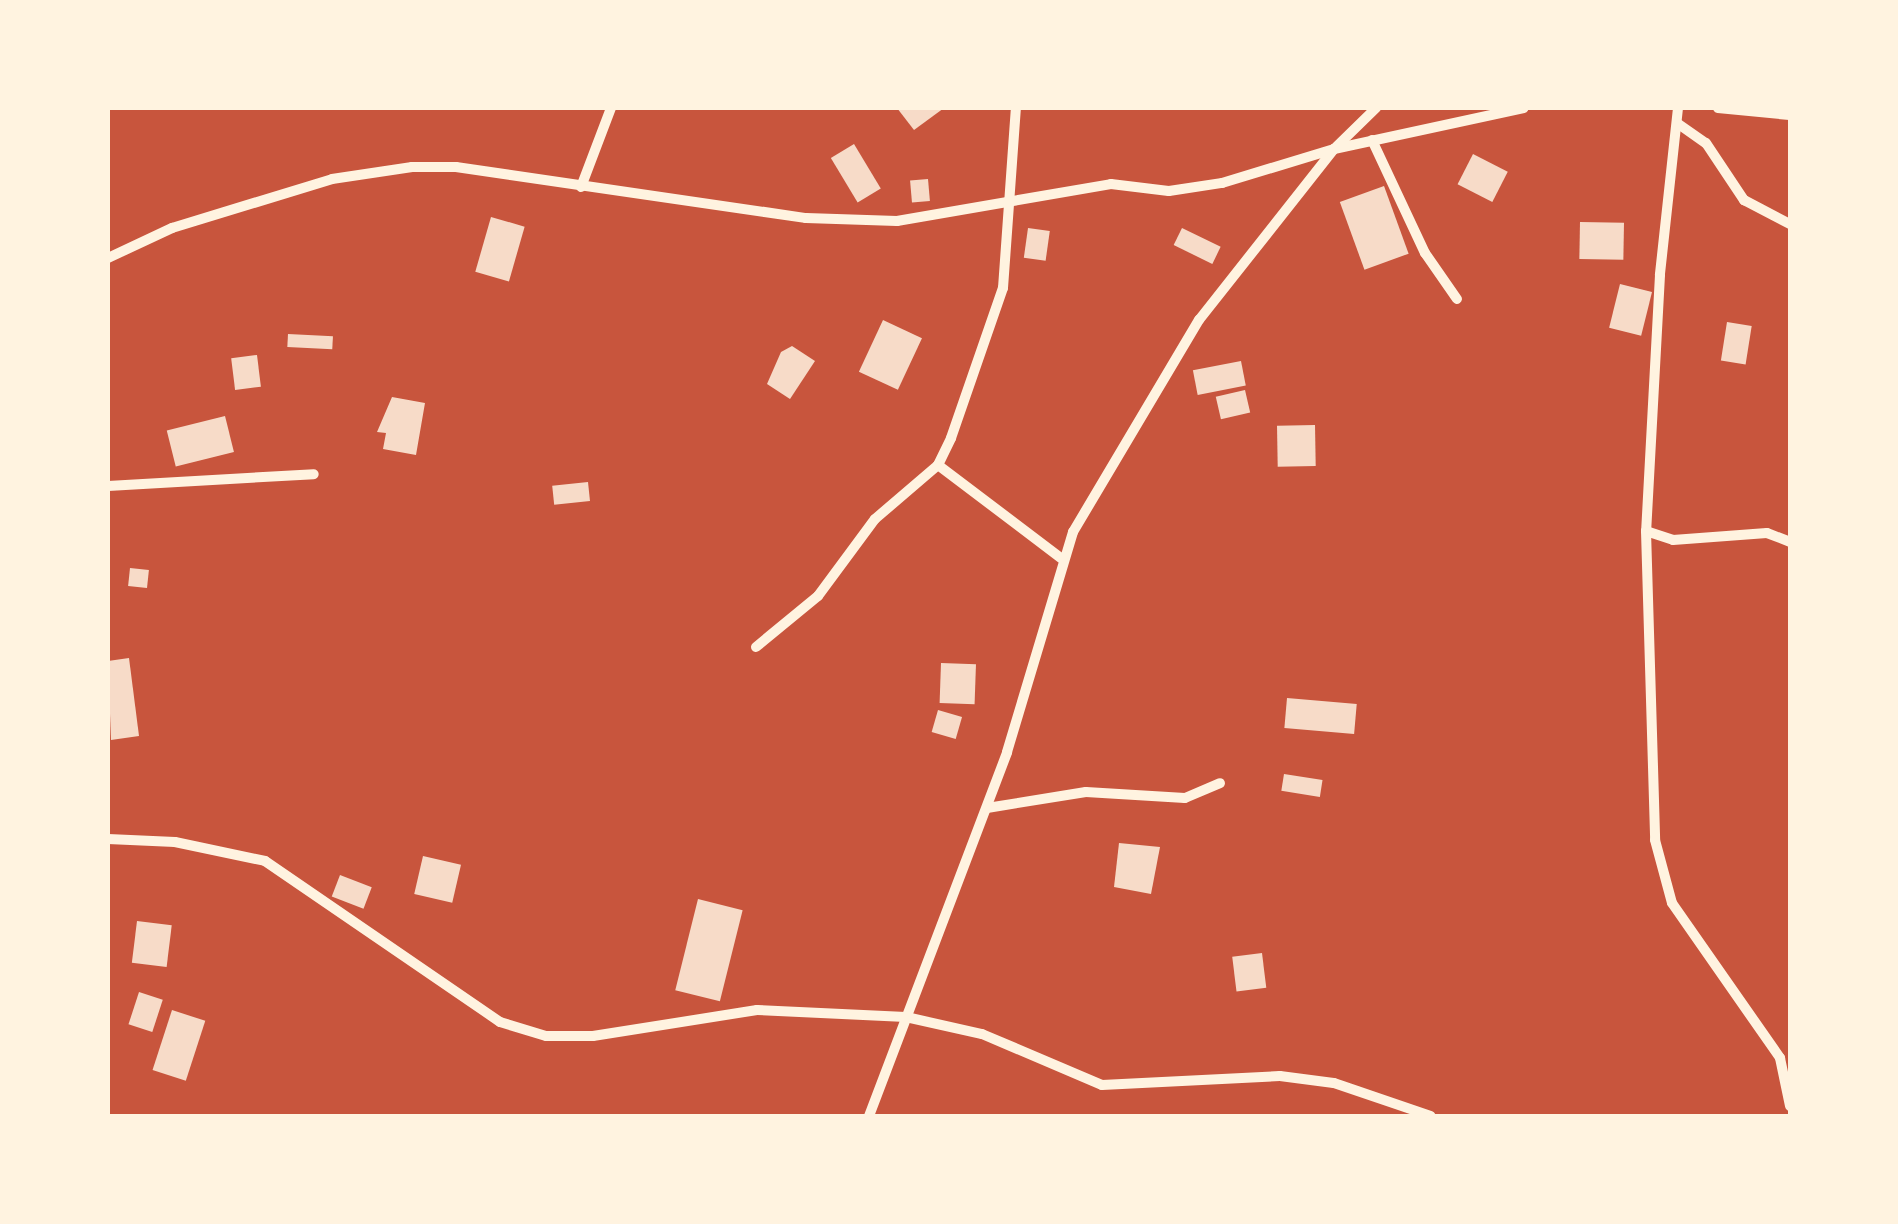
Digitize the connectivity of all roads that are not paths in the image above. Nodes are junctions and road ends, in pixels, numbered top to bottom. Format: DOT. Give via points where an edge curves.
graph roads {
  1 [pos="612,108"];
  2 [pos="1016,108"];
  3 [pos="1376,108"];
  4 [pos="1524,108"];
  5 [pos="1678,108"];
  6 [pos="1718,108"];
  7 [pos="1790,114"];
  8 [pos="1676,123"];
  9 [pos="1372,140"];
  10 [pos="1334,149"];
  11 [pos="581,188"];
  12 [pos="1008,204"];
  13 [pos="1790,224"];
  14 [pos="108,258"];
  15 [pos="1457,298"];
  16 [pos="938,465"];
  17 [pos="314,474"];
  18 [pos="108,486"];
  19 [pos="1646,531"];
  20 [pos="1790,542"];
  21 [pos="1060,558"];
  22 [pos="756,647"];
  23 [pos="1220,783"];
  24 [pos="987,808"];
  25 [pos="108,839"];
  26 [pos="906,1017"];
  27 [pos="1790,1106"];
  28 [pos="869,1116"];
  29 [pos="1431,1116"];
  1 -- 11 [label="street"];
  2 -- 12 [label="street" via="1017,159"];
  3 -- 10 [label="street"];
  4 -- 9 [label="street"];
  5 -- 8 [label="street"];
  6 -- 7 [label="street"];
  8 -- 13 [label="street" via="1706,143 1744,200"];
  8 -- 19 [label="street"];
  9 -- 10 [label="street"];
  9 -- 15 [label="street" via="1424,253"];
  10 -- 12 [label="street" via="1170,192 1111,184"];
  10 -- 21 [label="street" via="1199,320"];
  11 -- 12 [label="street" via="806,218 897,221"];
  11 -- 14 [label="street" via="456,168 364,174 172,228"];
  12 -- 16 [label="street" via="1003,288"];
  16 -- 21 [label="street"];
  16 -- 22 [label="street" via="875,519 793,622"];
  17 -- 18 [label="street"];
  19 -- 20 [label="street" via="1673,540 1766,534"];
  19 -- 27 [label="street" via="1661,878 1780,1058"];
  21 -- 24 [label="street"];
  23 -- 24 [label="street" via="1185,798 1086,792"];
  24 -- 26 [label="street"];
  25 -- 26 [label="street" via="175,842 266,861 500,1022 546,1036 594,1036 757,1010"];
  26 -- 28 [label="street"];
  26 -- 29 [label="street" via="982,1034 1102,1086 1280,1076 1334,1082"];
}
